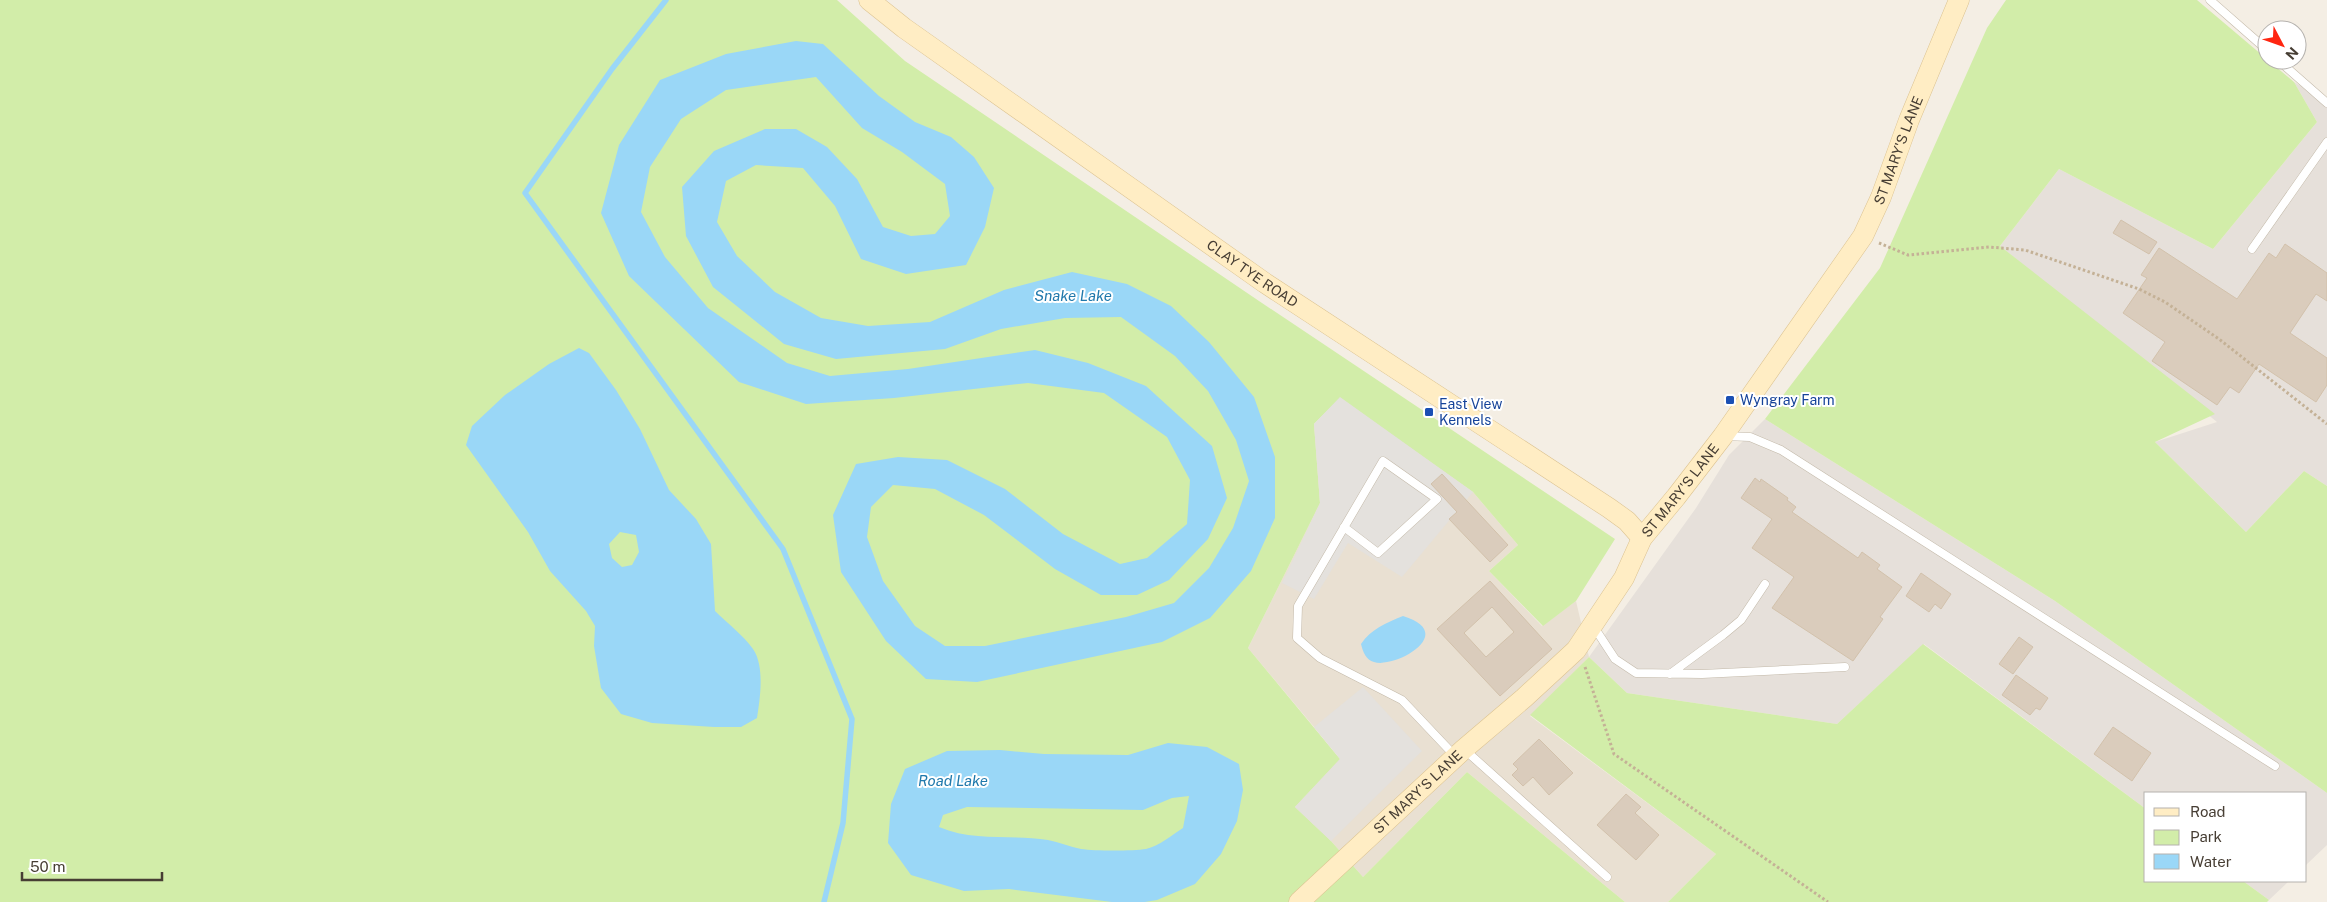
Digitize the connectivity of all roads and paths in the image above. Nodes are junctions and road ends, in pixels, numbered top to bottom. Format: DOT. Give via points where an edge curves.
graph roads {
  1 [pos="869,0"];
  2 [pos="1959,0"];
  3 [pos="2210,0"];
  4 [pos="2257,41"];
  5 [pos="2289,70"];
  6 [pos="2327,103"];
  7 [pos="2327,142"];
  8 [pos="1863,236"];
  9 [pos="2252,249"];
  10 [pos="2327,424"];
  11 [pos="1723,436"];
  12 [pos="1344,527"];
  13 [pos="1642,538"];
  14 [pos="1765,584"];
  15 [pos="1593,625"];
  16 [pos="1576,650"];
  17 [pos="1845,667"];
  18 [pos="1670,674"];
  19 [pos="1460,753"];
  20 [pos="2275,766"];
  21 [pos="1607,877"];
  22 [pos="1299,902"];
  23 [pos="1828,902"];
  1 -- 13 [label="main road, CLAY TYE ROAD" via="912,34 1256,278 1609,508"];
  2 -- 8 [label="main road, ST MARY'S LANE"];
  3 -- 4 [label="lane"];
  5 -- 6 [label="lane"];
  7 -- 9 [label="lane"];
  8 -- 10 [label="path" via="1908,255 1989,247 2025,250 2139,289 2165,302 2219,339"];
  8 -- 11 [label="main road, ST MARY'S LANE"];
  11 -- 13 [label="main road, ST MARY'S LANE"];
  11 -- 20 [label="lane" via="1750,437 1781,450"];
  12 -- 12 [label="lane" via="1384,461 1437,499 1378,553"];
  12 -- 19 [label="lane" via="1298,606 1297,638 1320,658 1402,700"];
  13 -- 15 [label="main road, ST MARY'S LANE" via="1624,578"];
  14 -- 18 [label="lane" via="1741,620"];
  15 -- 16 [label="main road, ST MARY'S LANE"];
  15 -- 18 [label="lane" via="1615,658 1636,673"];
  16 -- 19 [label="main road, ST MARY'S LANE"];
  16 -- 23 [label="path" via="1614,754"];
  17 -- 18 [label="lane"];
  19 -- 21 [label="lane"];
  19 -- 22 [label="main road, ST MARY'S LANE"];
}
